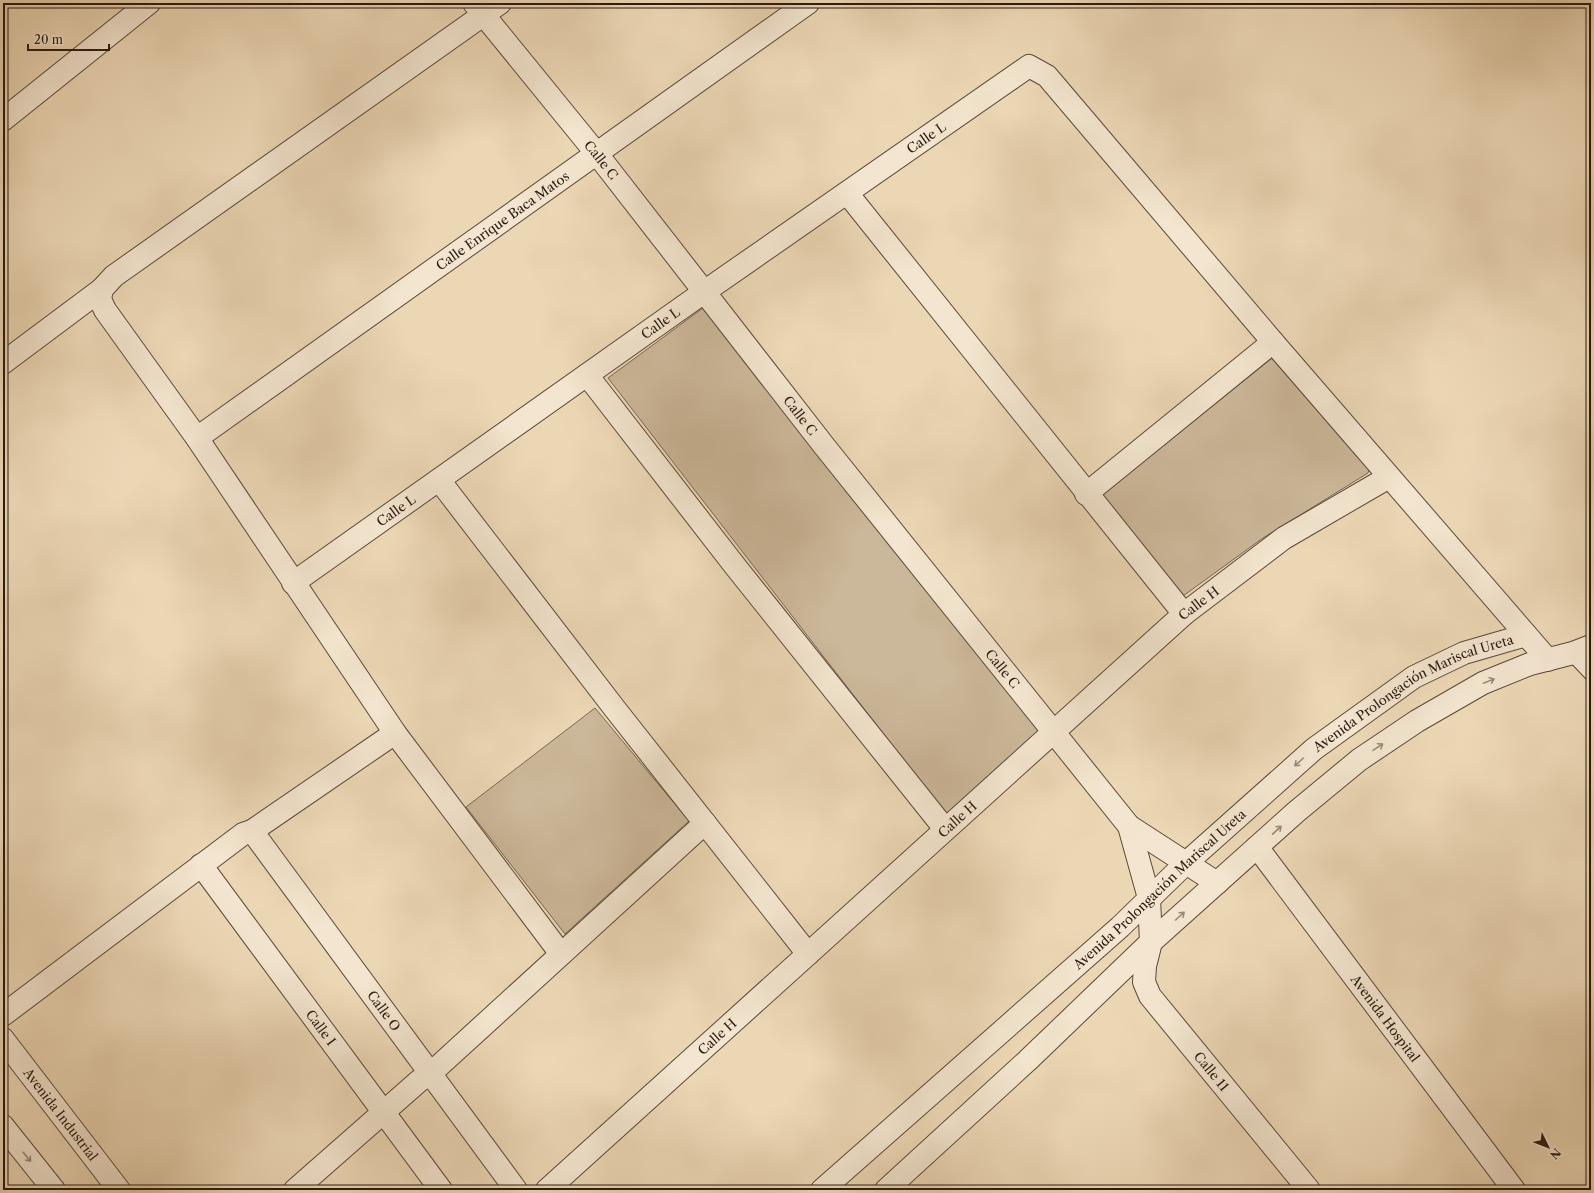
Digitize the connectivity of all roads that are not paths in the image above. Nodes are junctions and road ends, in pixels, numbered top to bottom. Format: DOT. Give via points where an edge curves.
graph roads {
  1 [pos="149,3"];
  2 [pos="808,3"];
  3 [pos="486,7"];
  4 [pos="3,120"];
  5 [pos="597,154"];
  6 [pos="847,193"];
  7 [pos="102,289"];
  8 [pos="704,292"];
  9 [pos="1273,342"];
  10 [pos="3,363"];
  11 [pos="587,375"];
  12 [pos="197,438"];
  13 [pos="1389,477"];
  14 [pos="440,480"];
  15 [pos="1086,494"];
  16 [pos="293,584"];
  17 [pos="1184,614"];
  18 [pos="1526,635"];
  19 [pos="1582,650"];
  20 [pos="1548,660"];
  21 [pos="1591,672"];
  22 [pos="1053,732"];
  23 [pos="395,733"];
  24 [pos="705,822"];
  25 [pos="1129,826"];
  26 [pos="945,829"];
  27 [pos="252,831"];
  28 [pos="1257,848"];
  29 [pos="1185,864"];
  30 [pos="201,866"];
  31 [pos="1217,883"];
  32 [pos="1149,898"];
  33 [pos="1151,942"];
  34 [pos="561,954"];
  35 [pos="808,954"];
  36 [pos="3,1015"];
  37 [pos="3,1039"];
  38 [pos="430,1074"];
  39 [pos="383,1112"];
  40 [pos="3,1126"];
  41 [pos="54,1190"];
  42 [pos="119,1190"];
  43 [pos="295,1190"];
  44 [pos="441,1190"];
  45 [pos="516,1190"];
  46 [pos="547,1190"];
  47 [pos="822,1190"];
  48 [pos="886,1190"];
  49 [pos="1309,1190"];
  50 [pos="1514,1190"];
  1 -- 4 [label="street"];
  2 -- 5 [label="street, Calle Enrique Baca Matos"];
  3 -- 5 [label="street, Calle C"];
  3 -- 7 [label="street" via="114,276"];
  5 -- 8 [label="street, Calle C"];
  5 -- 12 [label="street, Calle Enrique Baca Matos"];
  6 -- 8 [label="street, Calle L"];
  6 -- 9 [label="street, Calle L" via="1029,66 1047,76"];
  6 -- 15 [label="street"];
  7 -- 10 [label="street"];
  7 -- 12 [label="street" via="100,299 105,310"];
  8 -- 11 [label="street, Calle L"];
  8 -- 22 [label="street, Calle C"];
  9 -- 13 [label="street"];
  9 -- 15 [label="street"];
  11 -- 14 [label="street, Calle L"];
  11 -- 26 [label="street" via="735,566"];
  12 -- 16 [label="street"];
  13 -- 17 [label="street, Calle H" via="1284,538"];
  13 -- 18 [label="street"];
  14 -- 16 [label="street, Calle L"];
  14 -- 24 [label="street"];
  15 -- 17 [label="street"];
  16 -- 23 [label="street"];
  17 -- 22 [label="street, Calle H"];
  18 -- 20 [label="street"];
  18 -- 29 [label="street, Avenida Prolongación Mariscal Ureta, one-way" via="1464,653 1414,677 1314,748"];
  19 -- 20 [label="street, Avenida Prolongación Mariscal Ureta"];
  19 -- 21 [label="street"];
  28 -- 20 [label="street, Avenida Prolongación Mariscal Ureta, one-way" via="1359,760 1417,721 1483,683 1530,664"];
  22 -- 25 [label="street, Calle C"];
  22 -- 26 [label="street, Calle H"];
  23 -- 27 [label="street"];
  23 -- 34 [label="street"];
  24 -- 34 [label="street"];
  24 -- 35 [label="street"];
  25 -- 29 [label="street, Calle C"];
  25 -- 32 [label="street, Calle C"];
  26 -- 35 [label="street, Calle H"];
  27 -- 30 [label="street" via="243,834"];
  27 -- 38 [label="street, Calle O"];
  28 -- 31 [label="street, Avenida Prolongación Mariscal Ureta"];
  28 -- 50 [label="street, Avenida Hospital"];
  29 -- 31 [label="street, Calle C"];
  29 -- 32 [label="street, Avenida Prolongación Mariscal Ureta"];
  30 -- 36 [label="street"];
  30 -- 39 [label="street, Calle I"];
  33 -- 31 [label="street, Avenida Prolongación Mariscal Ureta, one-way"];
  32 -- 33 [label="street, Calle C"];
  32 -- 47 [label="street, Avenida Prolongación Mariscal Ureta" via="1120,927"];
  33 -- 48 [label="street, Avenida Prolongación Mariscal Ureta" via="1027,1062"];
  33 -- 49 [label="street, Calle 11" via="1144,982 1150,996"];
  34 -- 38 [label="street"];
  35 -- 46 [label="street, Calle H"];
  37 -- 42 [label="street, Avenida Industrial"];
  38 -- 39 [label="street"];
  38 -- 45 [label="street, Calle O"];
  39 -- 43 [label="street"];
  39 -- 44 [label="street, Calle I"];
  40 -- 41 [label="street, one-way"];
}
